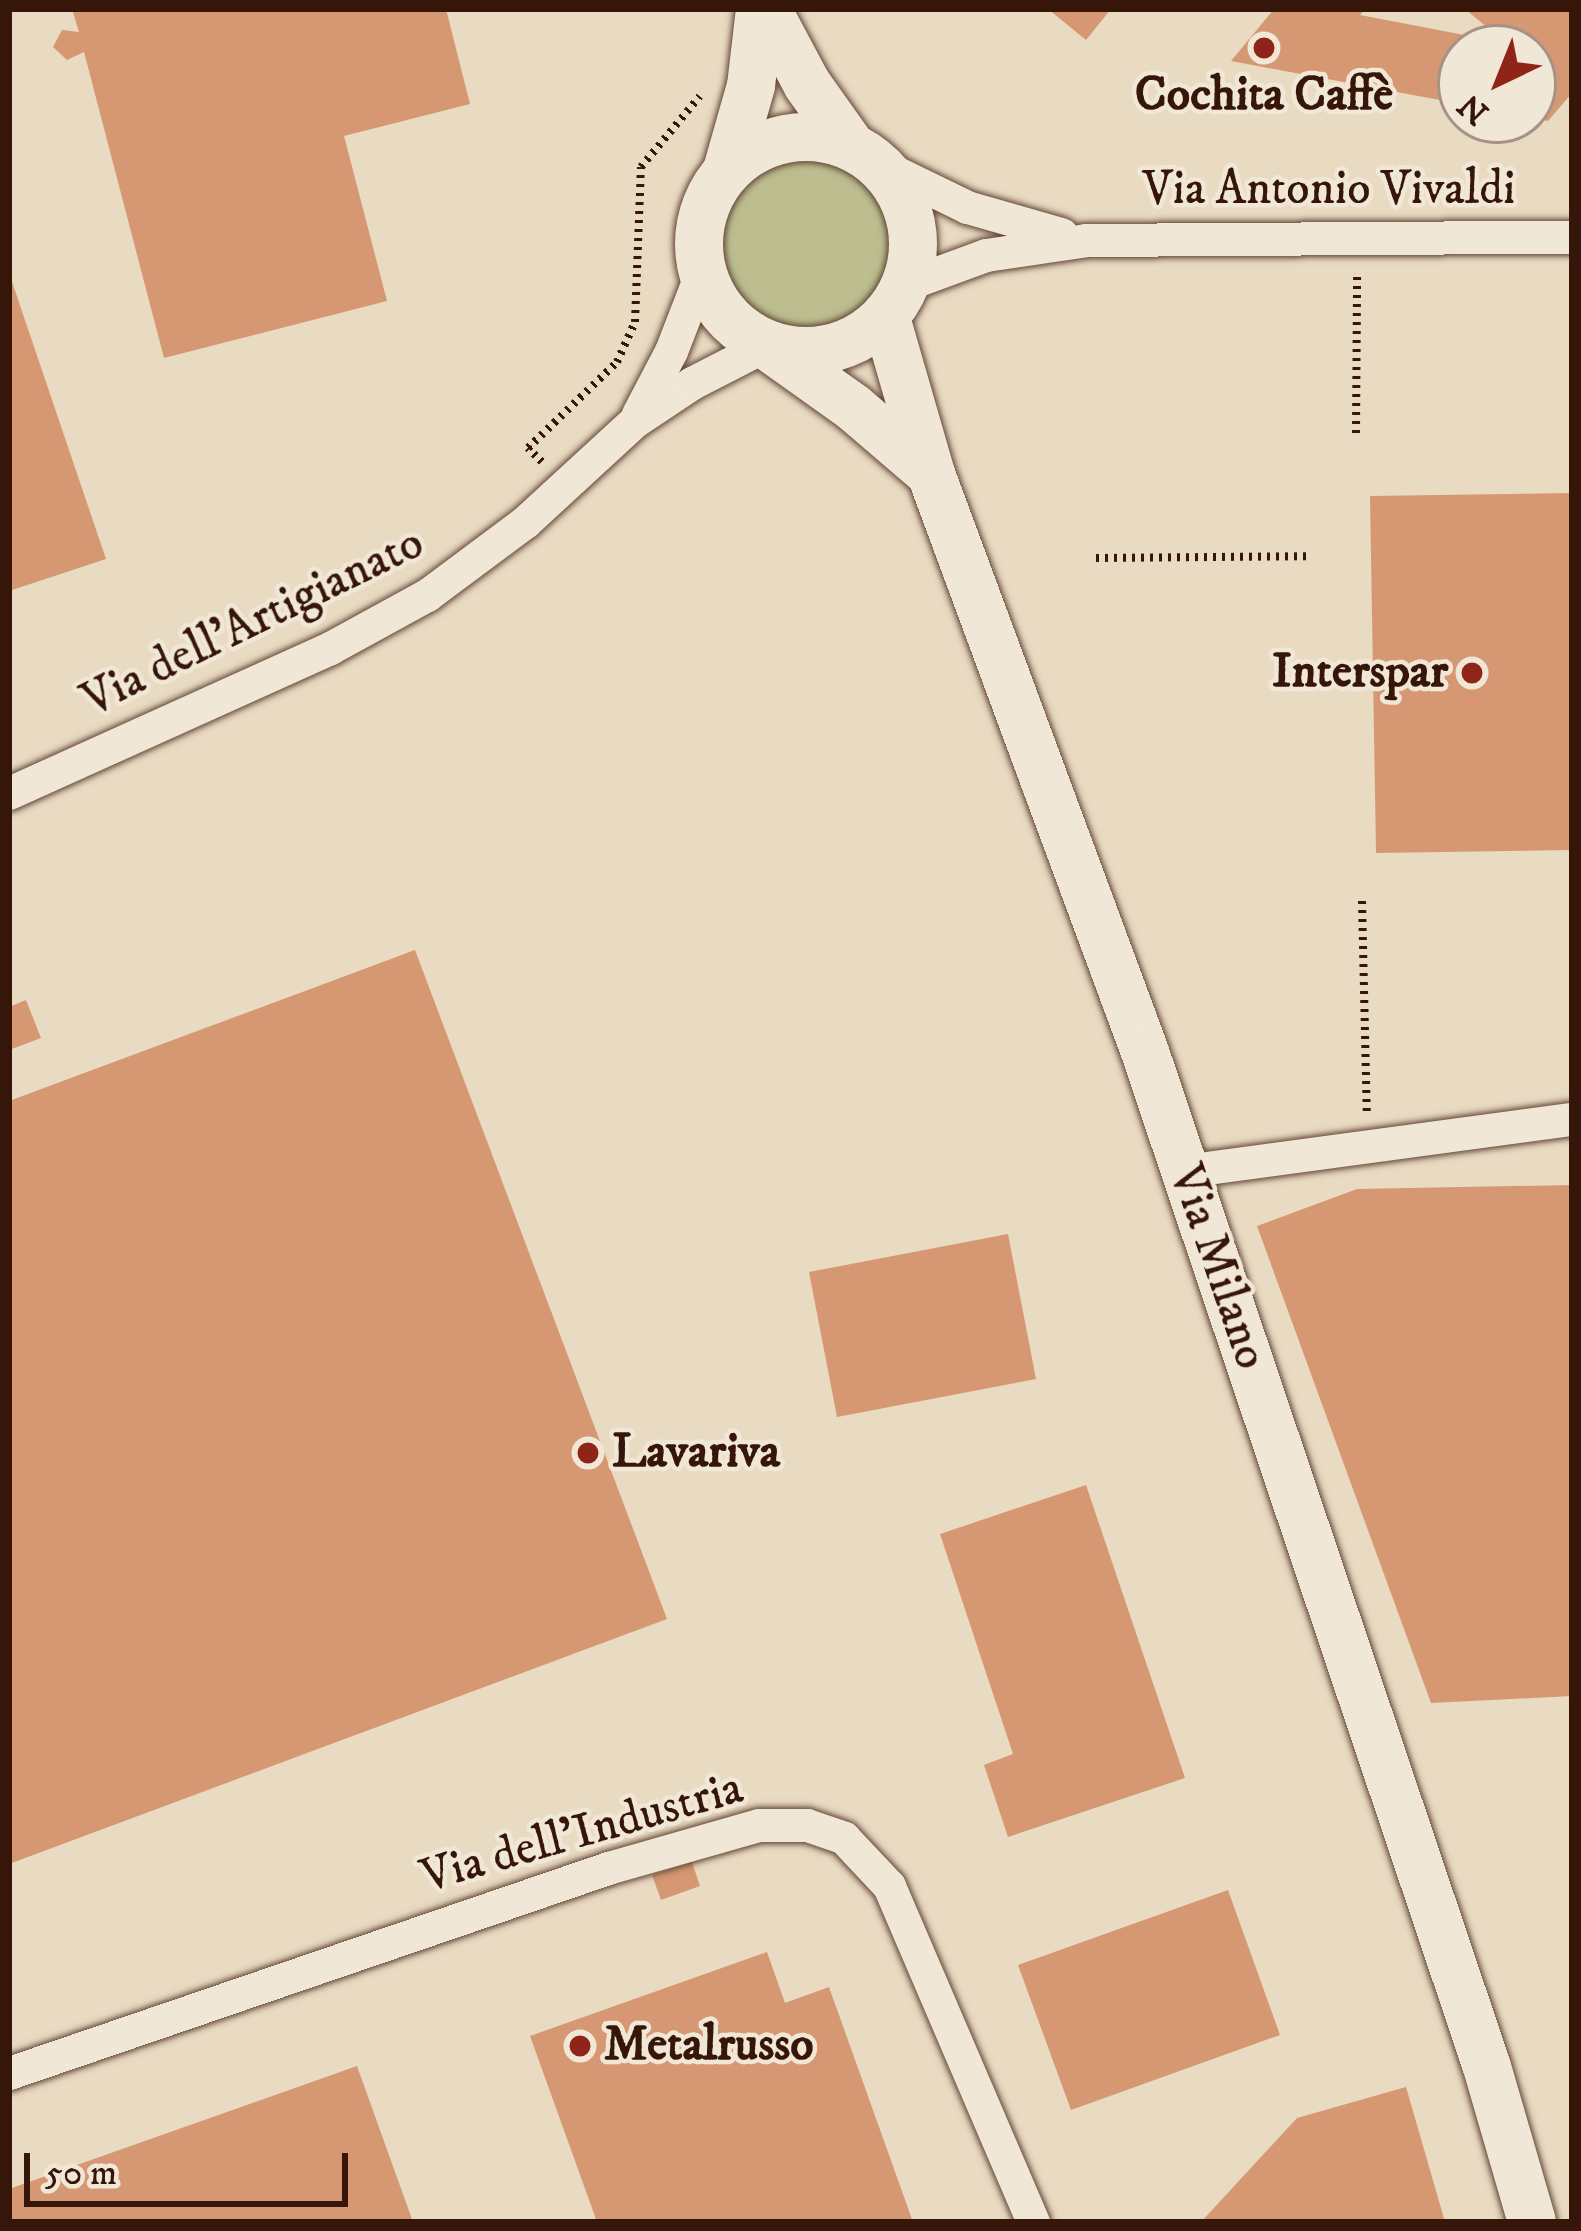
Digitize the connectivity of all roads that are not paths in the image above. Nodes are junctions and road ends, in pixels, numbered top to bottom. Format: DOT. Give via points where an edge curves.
graph roads {
  1 [pos="764,9"];
  2 [pos="866,156"];
  3 [pos="728,170"];
  4 [pos="1572,237"];
  5 [pos="1086,240"];
  6 [pos="702,271"];
  7 [pos="897,301"];
  8 [pos="766,345"];
  9 [pos="634,421"];
  10 [pos="931,474"];
  11 [pos="9,794"];
  12 [pos="1572,1119"];
  13 [pos="1185,1171"];
  14 [pos="1486,2067"];
  15 [pos="9,2074"];
  16 [pos="1033,2222"];
  17 [pos="1532,2222"];
  18 [pos="1551,2222"];
  1 -- 2 [label="main road" via="807,84"];
  1 -- 3 [label="main road"];
  2 -- 3 [label="main road" via="808,136 764,145"];
  2 -- 5 [label="street" via="967,207"];
  2 -- 7 [label="main road" via="905,200 915,242"];
  3 -- 6 [label="main road" via="707,200 698,235"];
  4 -- 5 [label="street, Via Antonio Vivaldi"];
  5 -- 7 [label="street" via="986,255"];
  6 -- 8 [label="main road" via="715,302"];
  6 -- 9 [label="street, Via dell'Artigianato"];
  7 -- 8 [label="main road" via="851,343 809,352"];
  7 -- 10 [label="main road, Via Milano"];
  8 -- 9 [label="street, Via dell'Artigianato"];
  8 -- 10 [label="main road"];
  9 -- 11 [label="street, Via dell'Artigianato" via="496,546 411,605"];
  10 -- 13 [label="main road, Via Milano"];
  12 -- 13 [label="street"];
  13 -- 14 [label="main road, Via Milano"];
  14 -- 17 [label="main road, Via Milano"];
  14 -- 18 [label="main road, Via Milano"];
  15 -- 16 [label="street, Via dell'Industria" via="608,1868 759,1825 807,1825 844,1838 890,1886"];
}
